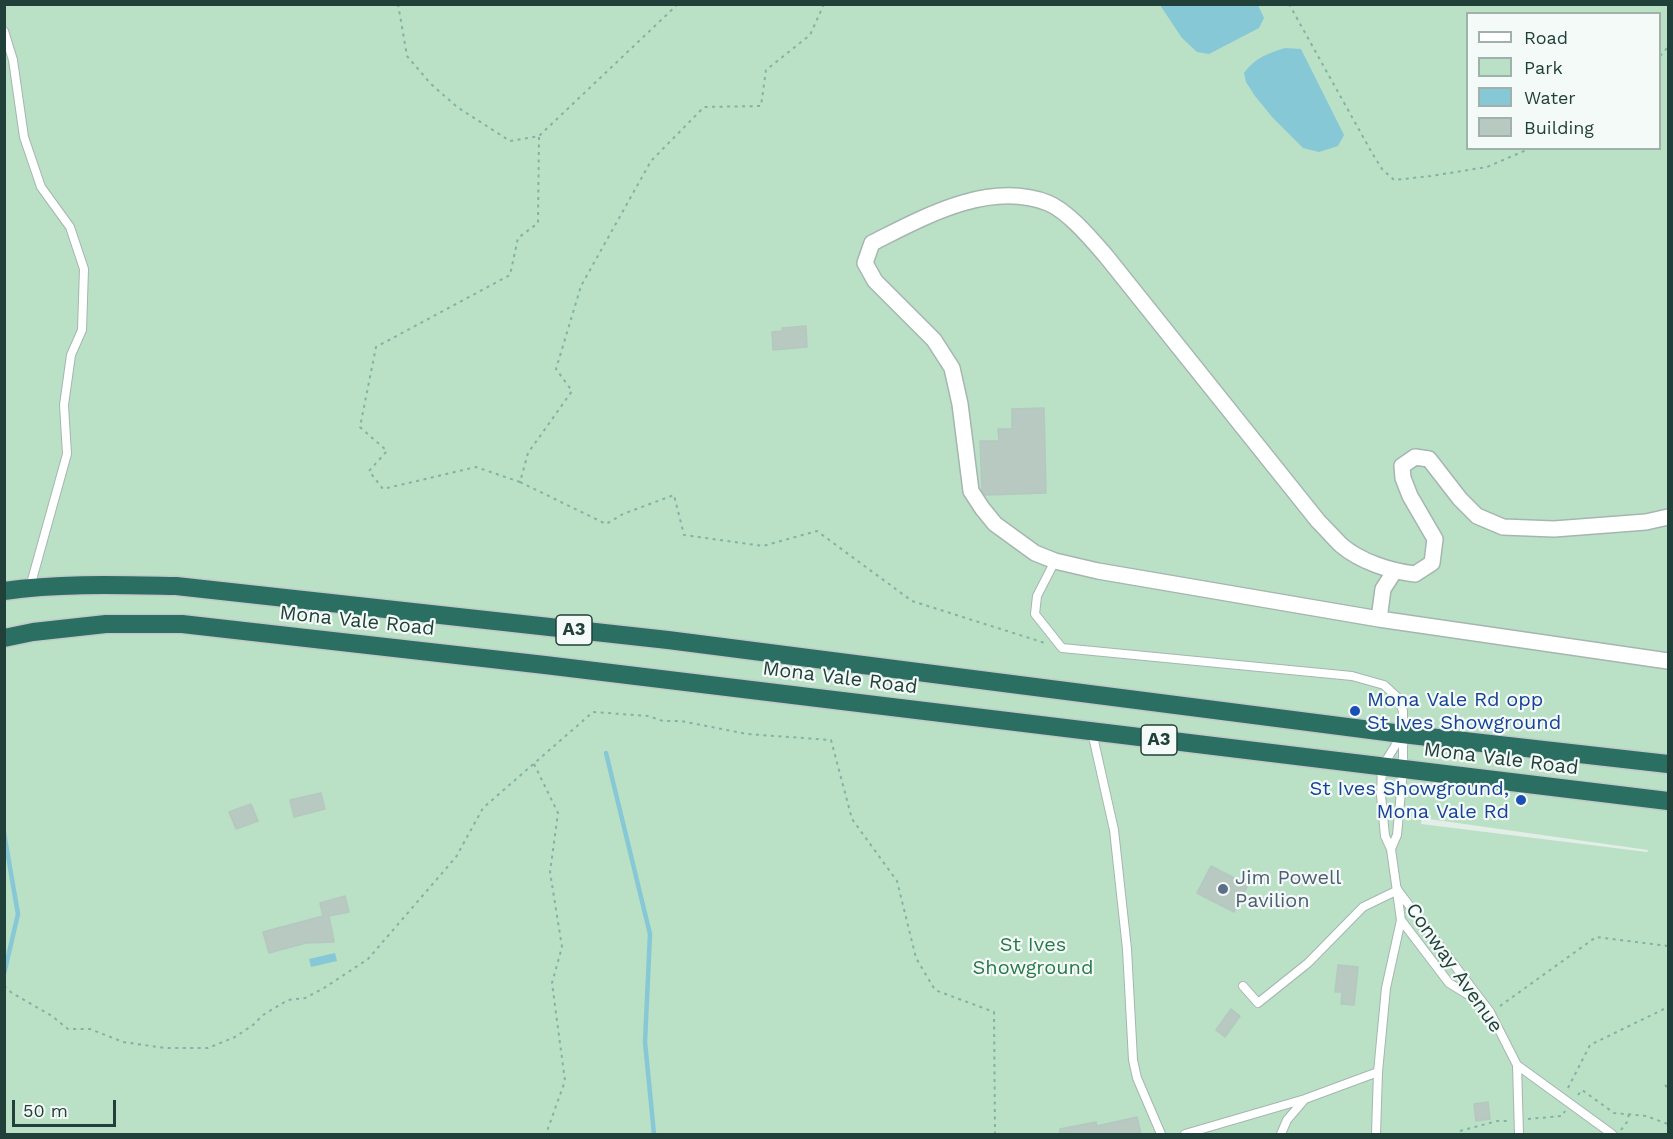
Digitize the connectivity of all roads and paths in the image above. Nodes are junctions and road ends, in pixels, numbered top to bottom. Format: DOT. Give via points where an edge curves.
graph roads {
  1 [pos="398,4"];
  2 [pos="678,4"];
  3 [pos="824,4"];
  4 [pos="1289,4"];
  5 [pos="4,31"];
  6 [pos="539,136"];
  7 [pos="1526,150"];
  8 [pos="520,482"];
  9 [pos="1668,517"];
  10 [pos="1055,561"];
  11 [pos="1394,572"];
  12 [pos="30,587"];
  13 [pos="4,591"];
  14 [pos="1379,619"];
  15 [pos="4,638"];
  16 [pos="1062,648"];
  17 [pos="1668,661"];
  18 [pos="1092,732"];
  19 [pos="1402,734"];
  20 [pos="534,764"];
  21 [pos="1668,764"];
  22 [pos="1382,767"];
  23 [pos="1403,770"];
  24 [pos="1668,801"];
  25 [pos="1391,849"];
  26 [pos="1398,890"];
  27 [pos="1401,920"];
  28 [pos="1668,946"];
  29 [pos="4,986"];
  30 [pos="1243,986"];
  31 [pos="1483,1004"];
  32 [pos="1668,1007"];
  33 [pos="1491,1012"];
  34 [pos="1517,1065"];
  35 [pos="1378,1072"];
  36 [pos="1665,1085"];
  37 [pos="1668,1088"];
  38 [pos="1305,1099"];
  39 [pos="1563,1099"];
  40 [pos="1629,1114"];
  41 [pos="546,1134"];
  42 [pos="995,1134"];
  43 [pos="1161,1134"];
  44 [pos="1185,1134"];
  45 [pos="1281,1134"];
  46 [pos="1376,1134"];
  47 [pos="1519,1134"];
  48 [pos="1612,1134"];
  49 [pos="1617,1134"];
  1 -- 6 [label="path" via="407,56 430,83 457,107 510,141"];
  2 -- 6 [label="path"];
  3 -- 8 [label="path" via="810,35 766,70 761,106 705,107 651,161 581,286 556,369 572,391 528,453"];
  4 -- 7 [label="path" via="1372,153 1394,180 1486,167"];
  5 -- 12 [label="lane" via="13,60 24,137 41,187 70,227 84,270 82,330 71,355 64,405 67,454"];
  6 -- 8 [label="path" via="538,223 518,238 510,276 376,347 360,427 387,451 369,471 383,489 476,467"];
  8 -- 16 [label="path" via="606,524 674,495 684,535 763,546 817,531 912,601"];
  9 -- 11 [label="street" via="1554,529 1503,527 1477,516 1429,459 1415,457 1402,466 1403,478 1435,540 1432,563 1415,574"];
  10 -- 11 [label="street" via="1035,553 995,524 971,491 952,368 934,340 875,281 866,263 872,243 916,220 963,203 1008,195 1049,203 1078,225 1318,521 1342,546"];
  10 -- 14 [label="street"];
  10 -- 16 [label="lane" via="1037,596 1035,614"];
  11 -- 14 [label="street" via="1383,589"];
  12 -- 13 [label="highway, Mona Vale Road / A3"];
  12 -- 19 [label="highway, Mona Vale Road / A3" via="176,586 668,640"];
  14 -- 17 [label="street"];
  15 -- 18 [label="highway, Mona Vale Road / A3" via="106,624 182,624"];
  16 -- 19 [label="lane" via="1352,676 1384,686 1398,698 1403,711"];
  18 -- 22 [label="highway, Mona Vale Road / A3"];
  18 -- 43 [label="lane" via="1114,830 1127,949 1133,1060"];
  19 -- 21 [label="highway, Mona Vale Road / A3"];
  19 -- 22 [label="lane"];
  19 -- 23 [label="lane"];
  20 -- 29 [label="path" via="483,808 456,857 368,959 305,998 288,1000 235,1037 208,1048 165,1048 123,1042 90,1029 68,1029"];
  20 -- 41 [label="path" via="558,813 550,872 562,947 552,983 565,1081"];
  20 -- 42 [label="path" via="593,712 648,716 663,722 681,721 747,734 831,740 852,819 897,881 916,958 935,990 994,1012"];
  22 -- 23 [label="highway, Mona Vale Road / A3"];
  22 -- 25 [label="lane" via="1385,837"];
  23 -- 24 [label="highway, Mona Vale Road / A3"];
  23 -- 25 [label="lane" via="1397,835"];
  25 -- 26 [label="lane"];
  26 -- 27 [label="lane, Conway Avenue"];
  26 -- 30 [label="lane" via="1363,906 1308,963 1258,1003"];
  26 -- 31 [label="lane, Conway Avenue"];
  27 -- 31 [label="lane" via="1449,984"];
  27 -- 35 [label="lane, Conway Avenue" via="1386,988"];
  28 -- 33 [label="path" via="1596,937"];
  31 -- 33 [label="lane, Conway Avenue"];
  32 -- 39 [label="path" via="1590,1045"];
  33 -- 34 [label="lane, Conway Avenue"];
  34 -- 39 [label="lane, Conway Avenue"];
  34 -- 47 [label="lane"];
  35 -- 38 [label="lane"];
  35 -- 46 [label="lane, Conway Avenue"];
  36 -- 37 [label="path"];
  38 -- 44 [label="lane"];
  38 -- 45 [label="lane"];
  39 -- 48 [label="lane, Conway Avenue"];
  40 -- 49 [label="path"];
}
